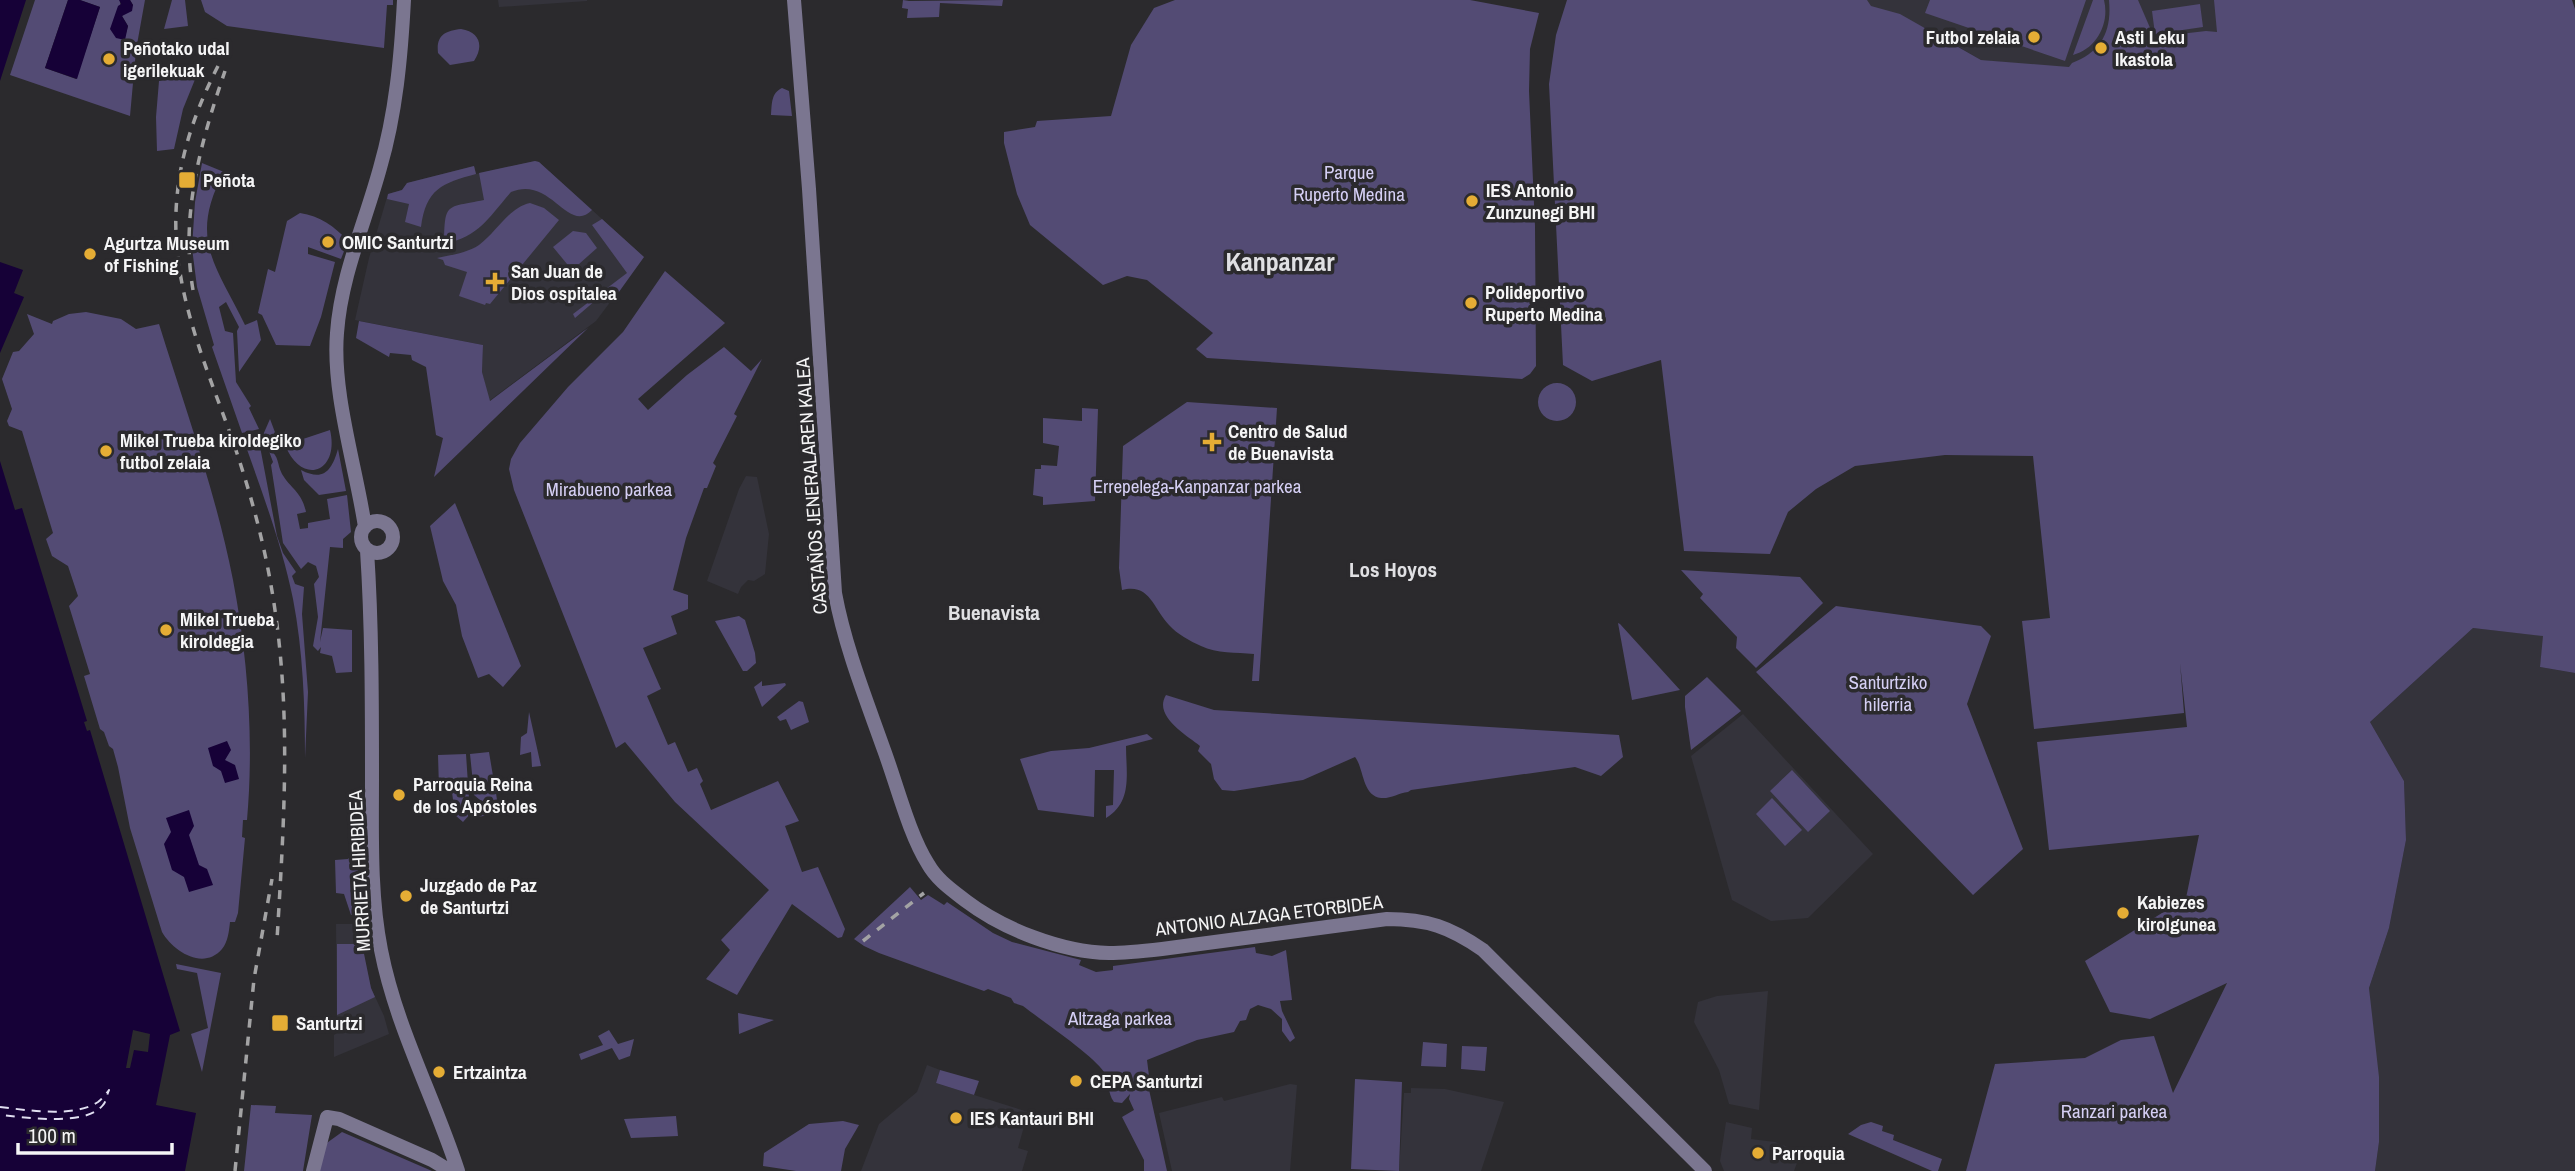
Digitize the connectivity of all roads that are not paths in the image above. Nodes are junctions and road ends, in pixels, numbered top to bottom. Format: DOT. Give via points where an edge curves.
graph roads {
  1 [pos="404,0"];
  2 [pos="794,0"];
  3 [pos="371,524"];
  4 [pos="367,550"];
  5 [pos="384,552"];
  6 [pos="370,597"];
  7 [pos="1035,938"];
  8 [pos="449,1149"];
  9 [pos="432,1160"];
  10 [pos="313,1171"];
  11 [pos="450,1171"];
  12 [pos="458,1171"];
  13 [pos="1705,1171"];
  1 -- 3 [label="street" via="396,93 380,169 343,289 336,335 337,367 360,492"];
  2 -- 7 [label="street, CASTAÑOS JENERALAREN KALEA" via="835,593 841,625 928,865 990,918"];
  3 -- 4 [label="street" via="361,537"];
  3 -- 5 [label="street" via="389,527 393,537"];
  4 -- 5 [label="street"];
  4 -- 6 [label="street, MURRIETA HIRIBIDEA"];
  5 -- 6 [label="street, MURRIETA HIRIBIDEA"];
  6 -- 8 [label="street, MURRIETA HIRIBIDEA" via="373,837 380,947 390,991"];
  7 -- 13 [label="street, ANTONIO ALZAGA ETORBIDEA" via="1095,952 1132,952 1366,920 1435,923 1483,950"];
  8 -- 9 [label="street"];
  8 -- 12 [label="street, MURRIETA HIRIBIDEA"];
  9 -- 10 [label="street" via="339,1119 327,1118"];
  9 -- 11 [label="street"];
}
